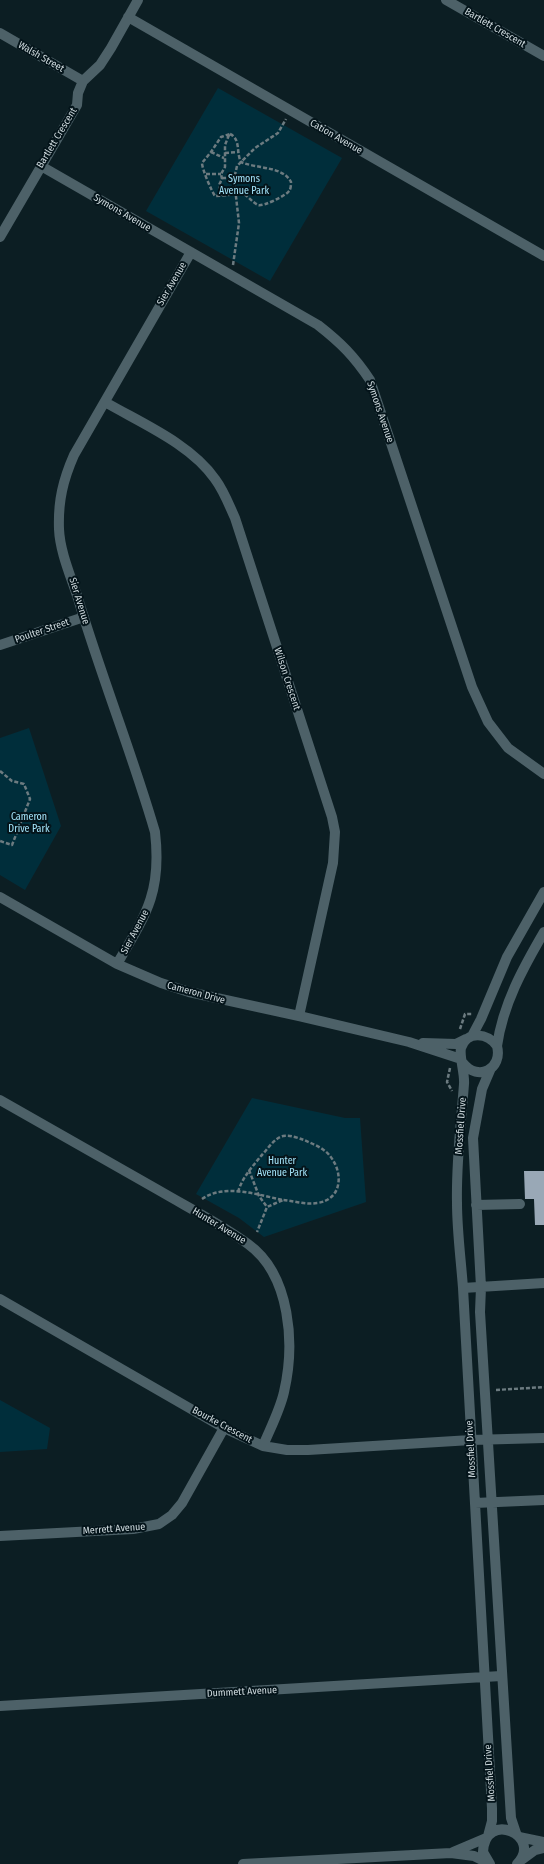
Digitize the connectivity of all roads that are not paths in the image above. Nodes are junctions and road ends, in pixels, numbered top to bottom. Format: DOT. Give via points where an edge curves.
graph roads {
  1 [pos="138,0"];
  2 [pos="446,0"];
  3 [pos="128,17"];
  4 [pos="0,33"];
  5 [pos="544,56"];
  6 [pos="83,81"];
  7 [pos="40,166"];
  8 [pos="0,236"];
  9 [pos="191,252"];
  10 [pos="544,256"];
  11 [pos="105,402"];
  12 [pos="84,617"];
  13 [pos="0,645"];
  14 [pos="544,774"];
  15 [pos="544,892"];
  16 [pos="0,897"];
  17 [pos="544,932"];
  18 [pos="117,964"];
  19 [pos="299,1016"];
  20 [pos="470,1037"];
  21 [pos="410,1042"];
  22 [pos="497,1046"];
  23 [pos="459,1061"];
  24 [pos="491,1068"];
  25 [pos="0,1100"];
  26 [pos="520,1204"];
  27 [pos="476,1205"];
  28 [pos="544,1283"];
  29 [pos="481,1287"];
  30 [pos="463,1288"];
  31 [pos="0,1299"];
  32 [pos="224,1428"];
  33 [pos="544,1438"];
  34 [pos="489,1439"];
  35 [pos="471,1440"];
  36 [pos="264,1446"];
  37 [pos="544,1500"];
  38 [pos="475,1503"];
  39 [pos="493,1503"];
  40 [pos="0,1536"];
  41 [pos="501,1676"];
  42 [pos="484,1677"];
  43 [pos="0,1706"];
  44 [pos="518,1835"];
  45 [pos="487,1837"];
  46 [pos="544,1842"];
  47 [pos="544,1848"];
  48 [pos="451,1852"];
  49 [pos="318,1862"];
  50 [pos="518,1863"];
  51 [pos="243,1864"];
  52 [pos="490,1864"];
  1 -- 3 [label="street"];
  2 -- 5 [label="street, Bartlett Crescent"];
  3 -- 6 [label="street" via="100,65"];
  3 -- 10 [label="street, Cation Avenue"];
  4 -- 6 [label="street, Walsh Street"];
  6 -- 7 [label="street, Bartlett Crescent" via="78,93 77,106"];
  7 -- 8 [label="street, Bartlett Crescent"];
  7 -- 9 [label="street, Symons Avenue"];
  9 -- 11 [label="street, Sier Avenue"];
  9 -- 14 [label="street, Symons Avenue" via="318,325 355,358 370,380 472,687 488,722 508,748"];
  11 -- 12 [label="street, Sier Avenue" via="74,455 64,480 60,509 59,530 63,550"];
  11 -- 19 [label="street, Wilson Crescent" via="183,448 215,479 226,497 332,817 335,832 333,863"];
  12 -- 13 [label="street, Poulter Street"];
  12 -- 18 [label="street, Sier Avenue" via="149,809 158,855 152,896 141,923"];
  15 -- 20 [label="street" via="507,957 481,1019"];
  16 -- 18 [label="street, Cameron Drive"];
  17 -- 22 [label="street" via="507,1004"];
  18 -- 19 [label="street, Cameron Drive" via="189,992"];
  19 -- 21 [label="street, Cameron Drive"];
  20 -- 21 [label="street, Cameron Drive" via="456,1044"];
  20 -- 22 [label="street" via="486,1036"];
  20 -- 23 [label="street" via="461,1048"];
  21 -- 23 [label="street, Cameron Drive"];
  22 -- 24 [label="street" via="498,1058"];
  23 -- 24 [label="street" via="479,1073"];
  23 -- 30 [label="street, Mossfiel Drive" via="464,1080 457,1203"];
  24 -- 27 [label="street, Mossfiel Drive" via="482,1089 473,1138"];
  25 -- 36 [label="street, Hunter Avenue" via="249,1244 264,1261 274,1276 284,1306 288,1326 289,1362 284,1393"];
  26 -- 27 [label="street"];
  27 -- 29 [label="street, Mossfiel Drive"];
  28 -- 29 [label="street"];
  29 -- 30 [label="street"];
  29 -- 34 [label="street, Mossfiel Drive" via="480,1312"];
  30 -- 35 [label="street, Mossfiel Drive"];
  31 -- 32 [label="street, Bourke Crescent"];
  32 -- 36 [label="street, Bourke Crescent"];
  32 -- 40 [label="street, Merrett Avenue" via="182,1503 172,1515 159,1524 133,1529"];
  33 -- 34 [label="street, Bourke Crescent"];
  34 -- 35 [label="street, Bourke Crescent"];
  34 -- 39 [label="street, Mossfiel Drive"];
  35 -- 36 [label="street, Bourke Crescent" via="308,1450"];
  35 -- 38 [label="street, Mossfiel Drive"];
  37 -- 39 [label="street"];
  38 -- 39 [label="street"];
  38 -- 42 [label="street, Mossfiel Drive"];
  39 -- 41 [label="street, Mossfiel Drive"];
  41 -- 42 [label="street, Dummett Avenue"];
  41 -- 44 [label="street, Mossfiel Drive" via="511,1818"];
  42 -- 43 [label="street, Dummett Avenue"];
  42 -- 45 [label="street, Mossfiel Drive" via="492,1808 492,1821"];
  44 -- 45 [label="street" via="505,1829"];
  44 -- 46 [label="street"];
  44 -- 50 [label="street, Mossfiel Drive" via="524,1849"];
  45 -- 48 [label="street"];
  45 -- 52 [label="street, Mossfiel Drive" via="484,1852"];
  47 -- 50 [label="street" via="535,1850"];
  48 -- 49 [label="street"];
  48 -- 52 [label="street" via="474,1856"];
  49 -- 51 [label="street"];
}
